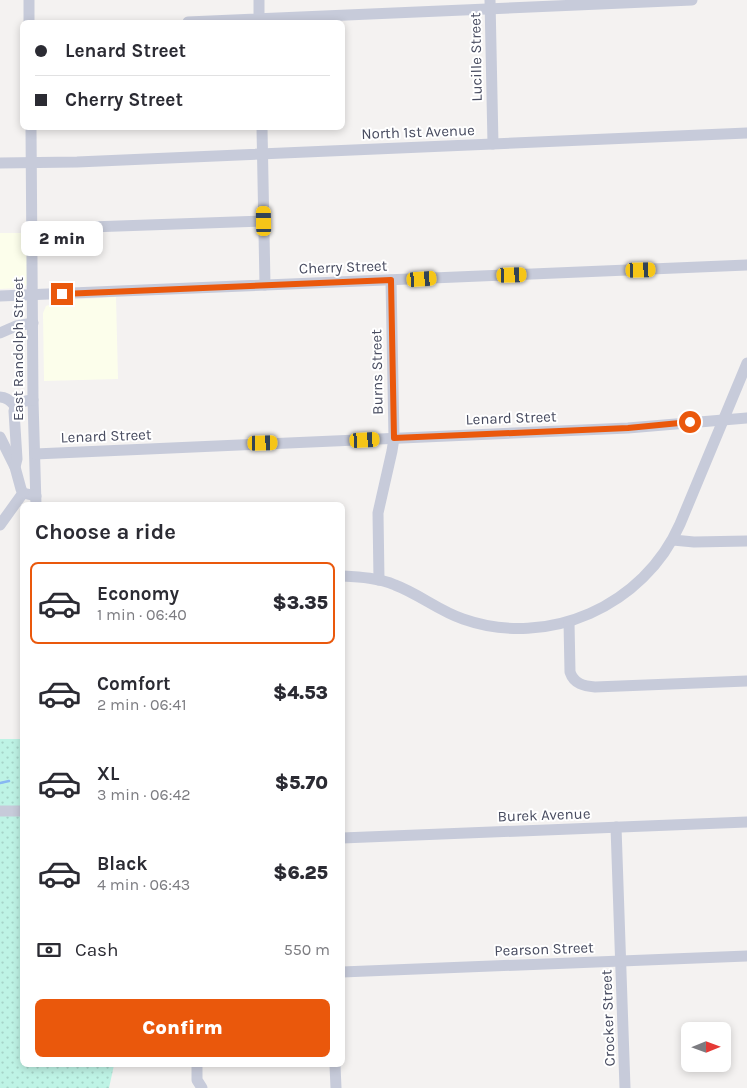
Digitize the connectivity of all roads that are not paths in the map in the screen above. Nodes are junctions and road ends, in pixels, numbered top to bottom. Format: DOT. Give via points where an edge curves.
graph roads {
  1 [pos="29,0"];
  2 [pos="259,0"];
  3 [pos="692,0"];
  4 [pos="490,5"];
  5 [pos="29,20"];
  6 [pos="259,20"];
  7 [pos="273,20"];
  8 [pos="31,130"];
  9 [pos="262,130"];
  10 [pos="747,133"];
  11 [pos="493,144"];
  12 [pos="262,153"];
  13 [pos="32,163"];
  14 [pos="0,164"];
  15 [pos="264,221"];
  16 [pos="32,228"];
  17 [pos="747,264"];
  18 [pos="391,280"];
  19 [pos="265,285"];
  20 [pos="33,295"];
  21 [pos="0,296"];
  22 [pos="33,323"];
  23 [pos="0,334"];
  24 [pos="747,363"];
  25 [pos="0,397"];
  26 [pos="33,400"];
  27 [pos="15,406"];
  28 [pos="747,418"];
  29 [pos="724,419"];
  30 [pos="0,438"];
  31 [pos="394,438"];
  32 [pos="35,454"];
  33 [pos="15,467"];
  34 [pos="23,493"];
  35 [pos="36,501"];
  36 [pos="0,525"];
  37 [pos="673,540"];
  38 [pos="747,541"];
  39 [pos="345,576"];
  40 [pos="379,580"];
  41 [pos="569,622"];
  42 [pos="747,681"];
  43 [pos="20,810"];
  44 [pos="0,811"];
  45 [pos="747,822"];
  46 [pos="616,827"];
  47 [pos="345,838"];
  48 [pos="747,956"];
  49 [pos="620,961"];
  50 [pos="345,972"];
  51 [pos="197,1067"];
  52 [pos="335,1067"];
  53 [pos="202,1088"];
  54 [pos="336,1088"];
  55 [pos="625,1088"];
  1 -- 5 [label="street"];
  2 -- 6 [label="street"];
  3 -- 4 [label="street"];
  4 -- 7 [label="street"];
  4 -- 11 [label="street, Lucille Street"];
  8 -- 13 [label="street, East Randolph Street"];
  9 -- 12 [label="street"];
  10 -- 11 [label="street, North 1st Avenue"];
  11 -- 12 [label="street, North 1st Avenue"];
  12 -- 13 [label="street, North 1st Avenue"];
  12 -- 15 [label="street"];
  13 -- 14 [label="street, North 1st Avenue"];
  13 -- 16 [label="street, East Randolph Street"];
  15 -- 16 [label="street"];
  15 -- 19 [label="street"];
  16 -- 20 [label="street, East Randolph Street"];
  17 -- 18 [label="street, Cherry Street"];
  18 -- 19 [label="street, Cherry Street"];
  18 -- 31 [label="street, Burns Street"];
  19 -- 20 [label="street, Cherry Street"];
  20 -- 21 [label="street, Cherry Street"];
  20 -- 22 [label="street, East Randolph Street"];
  22 -- 23 [label="street" via="16,326"];
  22 -- 26 [label="street, East Randolph Street"];
  24 -- 29 [label="street"];
  25 -- 27 [label="street"];
  26 -- 27 [label="street"];
  26 -- 32 [label="street, East Randolph Street"];
  27 -- 33 [label="street"];
  28 -- 29 [label="street, Lenard Street"];
  29 -- 31 [label="street, Lenard Street" via="628,428"];
  29 -- 37 [label="street"];
  30 -- 33 [label="street"];
  31 -- 32 [label="street, Lenard Street"];
  31 -- 40 [label="street, Burns Street" via="378,508"];
  32 -- 35 [label="street, East Randolph Street"];
  33 -- 34 [label="street"];
  34 -- 35 [label="street"];
  34 -- 36 [label="street"];
  37 -- 38 [label="street"];
  37 -- 41 [label="street" via="654,566 625,593 602,608"];
  39 -- 40 [label="street"];
  40 -- 41 [label="street" via="477,623 523,628"];
  41 -- 42 [label="street" via="570,672 573,679 582,685"];
  43 -- 44 [label="street"];
  45 -- 46 [label="street, Burek Avenue"];
  46 -- 47 [label="street, Burek Avenue"];
  46 -- 49 [label="street, Crocker Street"];
  48 -- 49 [label="street, Pearson Street"];
  49 -- 50 [label="street, Pearson Street"];
  49 -- 55 [label="street, Crocker Street"];
  51 -- 53 [label="street" via="197,1080"];
  52 -- 54 [label="street"];
}
